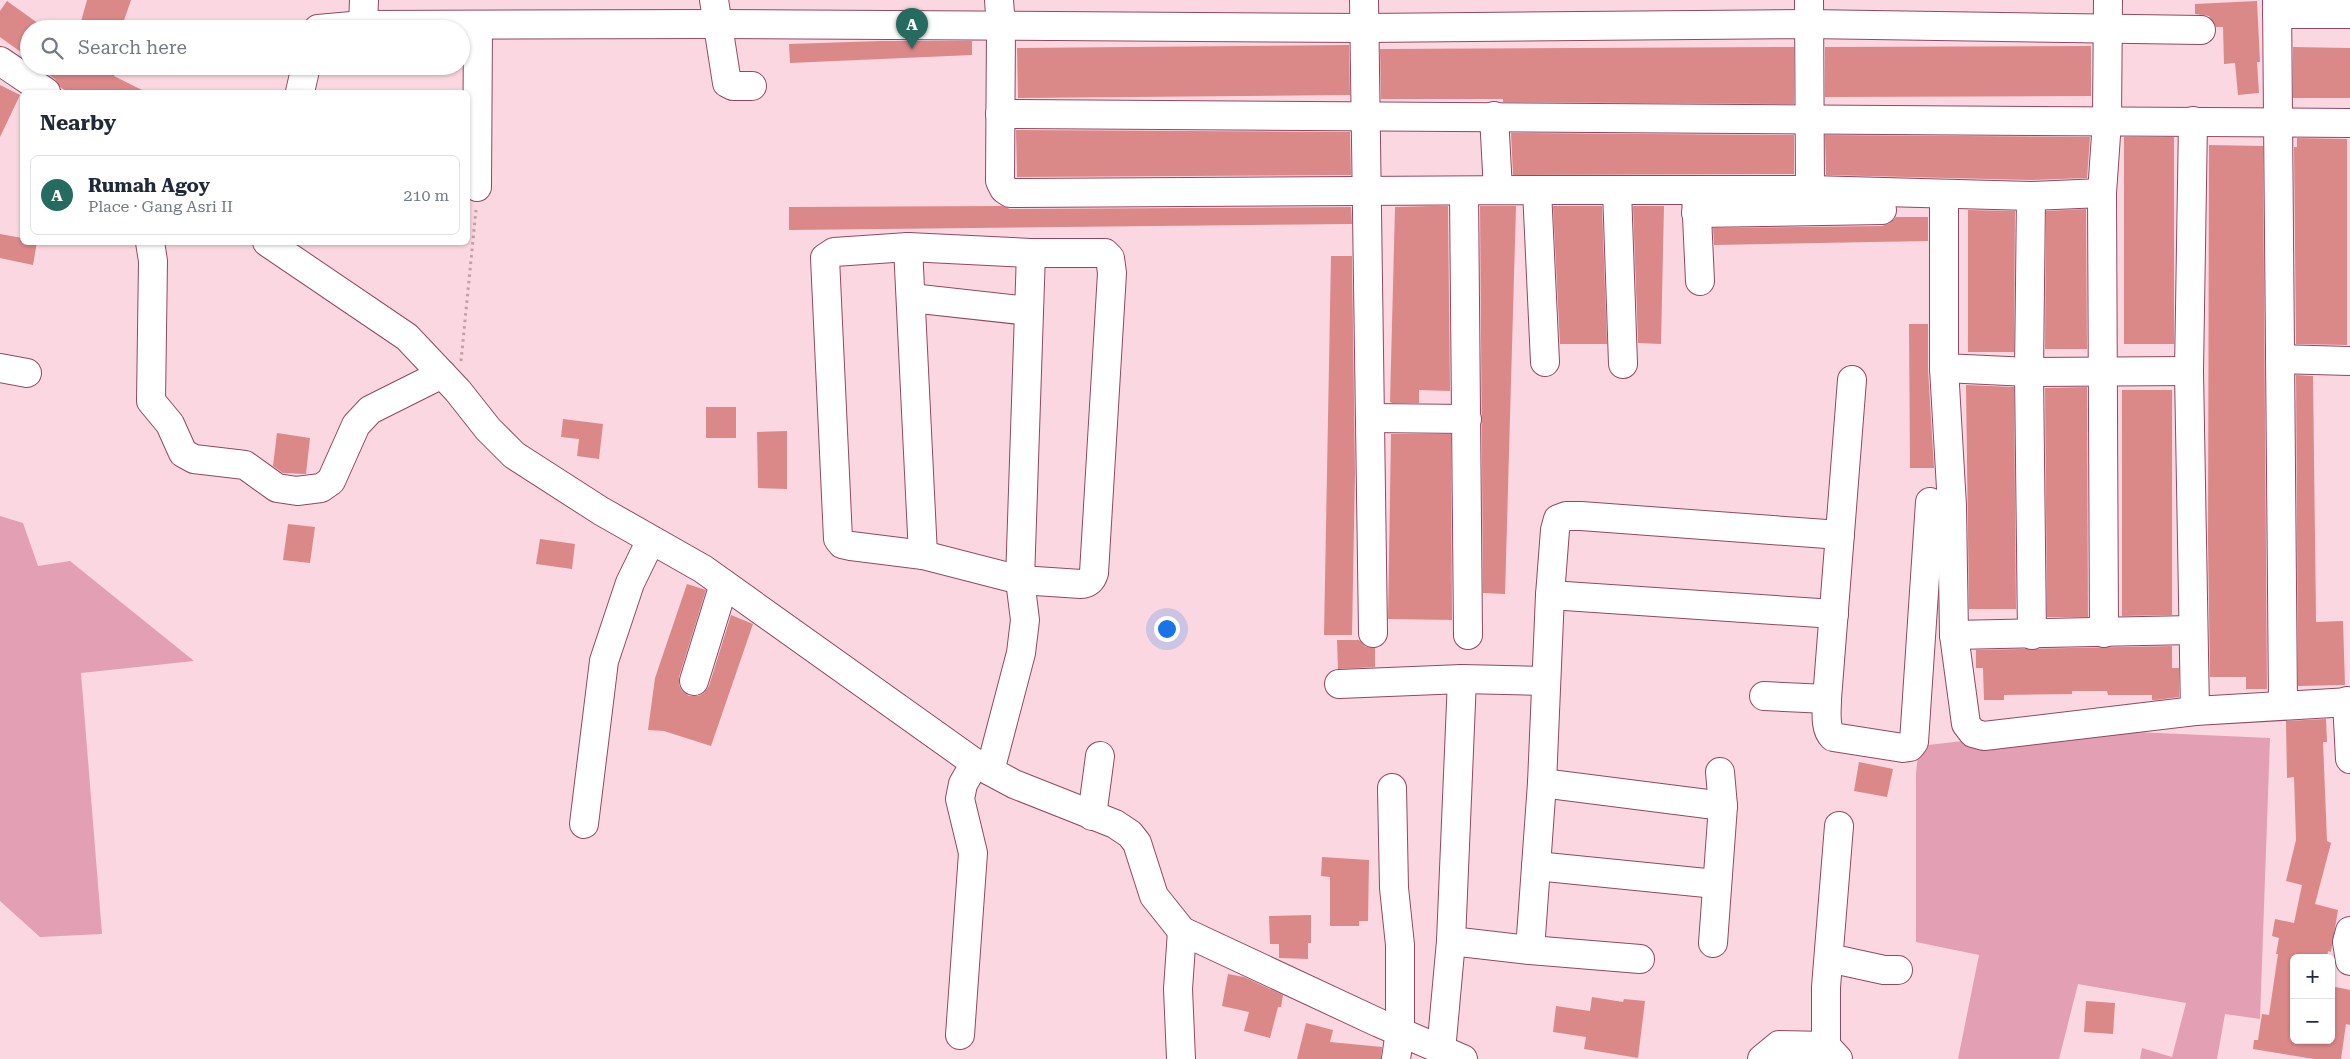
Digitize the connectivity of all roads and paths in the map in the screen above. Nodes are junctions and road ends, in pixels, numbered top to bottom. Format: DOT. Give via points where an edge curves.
graph roads {
  1 [pos="998,0"];
  2 [pos="1364,0"];
  3 [pos="2108,0"];
  4 [pos="2277,7"];
  5 [pos="715,12"];
  6 [pos="1809,12"];
  7 [pos="364,13"];
  8 [pos="2350,14"];
  9 [pos="344,20"];
  10 [pos="430,20"];
  11 [pos="470,24"];
  12 [pos="478,25"];
  13 [pos="1001,27"];
  14 [pos="1365,28"];
  15 [pos="2108,30"];
  16 [pos="2201,30"];
  17 [pos="0,61"];
  18 [pos="20,74"];
  19 [pos="21,75"];
  20 [pos="304,75"];
  21 [pos="752,86"];
  22 [pos="43,90"];
  23 [pos="300,90"];
  24 [pos="1000,114"];
  25 [pos="1364,116"];
  26 [pos="1494,116"];
  27 [pos="1810,120"];
  28 [pos="2107,121"];
  29 [pos="2193,121"];
  30 [pos="2279,121"];
  31 [pos="2350,123"];
  32 [pos="477,187"];
  33 [pos="1498,190"];
  34 [pos="1537,190"];
  35 [pos="1617,190"];
  36 [pos="1810,190"];
  37 [pos="1365,192"];
  38 [pos="1464,192"];
  39 [pos="2102,193"];
  40 [pos="2031,196"];
  41 [pos="1696,202"];
  42 [pos="1944,202"];
  43 [pos="151,245"];
  44 [pos="271,245"];
  45 [pos="908,246"];
  46 [pos="1031,253"];
  47 [pos="1700,281"];
  48 [pos="911,298"];
  49 [pos="1029,311"];
  50 [pos="2281,358"];
  51 [pos="2350,361"];
  52 [pos="1545,362"];
  53 [pos="1623,364"];
  54 [pos="0,368"];
  55 [pos="1944,368"];
  56 [pos="2101,371"];
  57 [pos="2189,371"];
  58 [pos="2029,372"];
  59 [pos="27,373"];
  60 [pos="1852,380"];
  61 [pos="450,383"];
  62 [pos="1370,418"];
  63 [pos="1467,419"];
  64 [pos="1930,502"];
  65 [pos="1840,536"];
  66 [pos="651,540"];
  67 [pos="923,555"];
  68 [pos="1020,580"];
  69 [pos="724,584"];
  70 [pos="1550,594"];
  71 [pos="1834,614"];
  72 [pos="2193,630"];
  73 [pos="1373,633"];
  74 [pos="2104,633"];
  75 [pos="1468,635"];
  76 [pos="1954,635"];
  77 [pos="2032,635"];
  78 [pos="1462,679"];
  79 [pos="694,681"];
  80 [pos="1545,682"];
  81 [pos="1339,684"];
  82 [pos="1764,696"];
  83 [pos="1827,699"];
  84 [pos="2348,701"];
  85 [pos="2283,706"];
  86 [pos="2195,712"];
  87 [pos="1100,756"];
  88 [pos="2350,759"];
  89 [pos="982,767"];
  90 [pos="1720,772"];
  91 [pos="1542,783"];
  92 [pos="1392,788"];
  93 [pos="1723,806"];
  94 [pos="1092,816"];
  95 [pos="584,824"];
  96 [pos="1839,826"];
  97 [pos="1536,866"];
  98 [pos="1716,884"];
  99 [pos="1182,931"];
  100 [pos="2350,931"];
  101 [pos="1452,941"];
  102 [pos="1713,943"];
  103 [pos="1530,950"];
  104 [pos="1829,958"];
  105 [pos="1640,959"];
  106 [pos="2350,962"];
  107 [pos="1898,970"];
  108 [pos="1400,1031"];
  109 [pos="960,1035"];
  110 [pos="1832,1052"];
  111 [pos="1452,1055"];
  112 [pos="1181,1059"];
  113 [pos="1396,1059"];
  114 [pos="1762,1059"];
  1 -- 13 [label="street"];
  2 -- 14 [label="street"];
  3 -- 15 [label="street"];
  4 -- 8 [label="street"];
  4 -- 30 [label="street"];
  5 -- 12 [label="street"];
  5 -- 13 [label="street"];
  5 -- 21 [label="street" via="727,83"];
  6 -- 14 [label="street"];
  6 -- 15 [label="street"];
  6 -- 27 [label="street"];
  7 -- 9 [label="street"];
  7 -- 10 [label="street"];
  11 -- 12 [label="street"];
  12 -- 32 [label="street"];
  13 -- 14 [label="street"];
  13 -- 24 [label="street"];
  14 -- 25 [label="street"];
  15 -- 16 [label="street"];
  15 -- 28 [label="street"];
  17 -- 18 [label="street"];
  19 -- 22 [label="street"];
  20 -- 23 [label="street"];
  24 -- 25 [label="street"];
  24 -- 37 [label="street" via="1000,181 1010,194 1088,191"];
  25 -- 26 [label="street"];
  25 -- 37 [label="street"];
  26 -- 27 [label="street"];
  26 -- 33 [label="street"];
  27 -- 28 [label="street"];
  27 -- 36 [label="street"];
  28 -- 29 [label="street"];
  28 -- 39 [label="street"];
  29 -- 30 [label="street"];
  29 -- 57 [label="street"];
  30 -- 31 [label="street"];
  30 -- 50 [label="street"];
  32 -- 61 [label="path" via="472,257"];
  33 -- 34 [label="street"];
  33 -- 38 [label="street"];
  34 -- 35 [label="street"];
  34 -- 52 [label="street"];
  35 -- 41 [label="street"];
  35 -- 53 [label="street"];
  36 -- 41 [label="street"];
  36 -- 42 [label="street"];
  37 -- 38 [label="street"];
  37 -- 62 [label="street"];
  38 -- 63 [label="street"];
  39 -- 40 [label="street"];
  39 -- 56 [label="street"];
  40 -- 42 [label="street"];
  40 -- 58 [label="street"];
  41 -- 42 [label="street"];
  41 -- 47 [label="street"];
  42 -- 55 [label="street"];
  43 -- 61 [label="street" via="154,261 151,401 170,424 183,453 194,459 245,465 277,488 297,491 321,488 331,481 356,425 370,410"];
  44 -- 61 [label="street" via="407,337"];
  45 -- 46 [label="street"];
  45 -- 48 [label="street"];
  45 -- 67 [label="street" via="834,252 825,259 837,533 842,544"];
  46 -- 49 [label="street"];
  46 -- 68 [label="street" via="1105,253 1110,258 1112,274 1093,577 1080,584"];
  48 -- 49 [label="street"];
  48 -- 67 [label="street"];
  49 -- 68 [label="street"];
  50 -- 51 [label="street"];
  50 -- 85 [label="street"];
  54 -- 59 [label="street"];
  55 -- 58 [label="street"];
  55 -- 76 [label="street" via="1952,506"];
  56 -- 57 [label="street"];
  56 -- 58 [label="street"];
  56 -- 74 [label="street"];
  57 -- 72 [label="street"];
  58 -- 77 [label="street"];
  60 -- 65 [label="street"];
  61 -- 66 [label="street" via="514,455"];
  62 -- 63 [label="street"];
  62 -- 73 [label="street"];
  63 -- 75 [label="street"];
  64 -- 83 [label="street" via="1914,742 1903,748 1833,737 1827,725"];
  65 -- 70 [label="street" via="1566,516 1558,519 1555,530"];
  65 -- 71 [label="street"];
  66 -- 69 [label="street"];
  66 -- 95 [label="street" via="630,583 604,661"];
  67 -- 68 [label="street"];
  68 -- 89 [label="street" via="1025,620 1022,654"];
  69 -- 79 [label="street"];
  69 -- 89 [label="street"];
  70 -- 71 [label="street"];
  70 -- 80 [label="street"];
  71 -- 83 [label="street"];
  72 -- 74 [label="street"];
  72 -- 86 [label="street"];
  74 -- 77 [label="street"];
  76 -- 77 [label="street"];
  76 -- 86 [label="street" via="1966,724 1973,733 1984,736"];
  78 -- 80 [label="street"];
  78 -- 81 [label="street"];
  78 -- 101 [label="street"];
  80 -- 91 [label="street"];
  82 -- 83 [label="street"];
  84 -- 85 [label="street"];
  84 -- 88 [label="street"];
  85 -- 86 [label="street"];
  87 -- 94 [label="street"];
  89 -- 94 [label="street" via="1022,788"];
  89 -- 109 [label="street" via="964,784 960,798 973,853"];
  90 -- 93 [label="street"];
  91 -- 93 [label="street"];
  91 -- 97 [label="street"];
  92 -- 108 [label="street" via="1394,888 1400,945"];
  93 -- 98 [label="street"];
  94 -- 99 [label="street" via="1114,824 1134,838 1154,896"];
  96 -- 104 [label="street"];
  97 -- 98 [label="street"];
  97 -- 103 [label="street"];
  98 -- 102 [label="street"];
  99 -- 108 [label="street"];
  99 -- 112 [label="street" via="1178,988"];
  100 -- 106 [label="street" via="2347,942"];
  101 -- 103 [label="street"];
  101 -- 111 [label="street"];
  103 -- 105 [label="street"];
  104 -- 107 [label="street"];
  104 -- 110 [label="street" via="1826,987"];
  108 -- 111 [label="street"];
  108 -- 113 [label="street"];
  110 -- 114 [label="street" via="1779,1045"];
}
